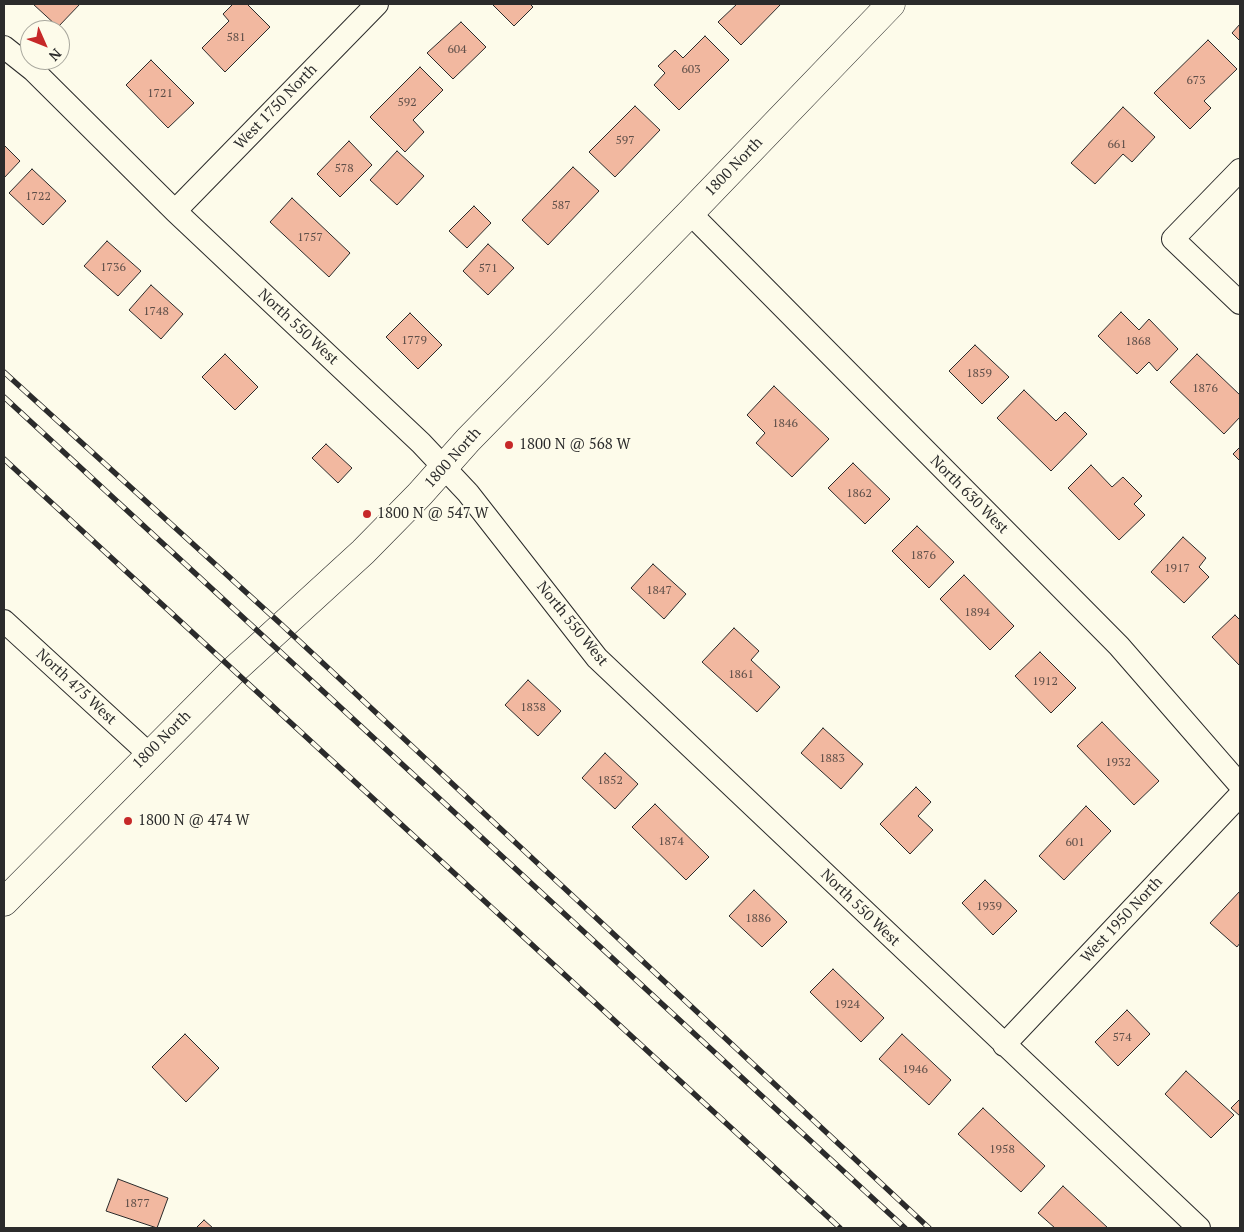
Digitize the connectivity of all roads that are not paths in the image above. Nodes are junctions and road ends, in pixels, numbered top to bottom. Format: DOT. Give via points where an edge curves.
graph roads {
  1 [pos="377,4"];
  2 [pos="891,4"];
  3 [pos="4,47"];
  4 [pos="1240,170"];
  5 [pos="175,211"];
  6 [pos="690,214"];
  7 [pos="1240,303"];
  8 [pos="444,468"];
  9 [pos="4,621"];
  10 [pos="149,754"];
  11 [pos="1240,785"];
  12 [pos="1240,795"];
  13 [pos="4,902"];
  14 [pos="1004,1045"];
  15 [pos="1199,1228"];
  1 -- 5 [label="street, West 1750 North"];
  2 -- 6 [label="main road, 1800 North"];
  3 -- 5 [label="street, North 550 West" via="33,70"];
  4 -- 7 [label="street" via="1174,239"];
  5 -- 8 [label="street, North 550 West"];
  6 -- 8 [label="main road, 1800 North"];
  6 -- 11 [label="street, North 630 West" via="1119,646"];
  8 -- 10 [label="main road, 1800 North" via="362,552"];
  8 -- 14 [label="street, North 550 West" via="468,493 597,658"];
  9 -- 10 [label="street, North 475 West"];
  10 -- 13 [label="main road, 1800 North"];
  12 -- 14 [label="street, West 1950 North"];
  14 -- 15 [label="street, North 550 West"];
}
